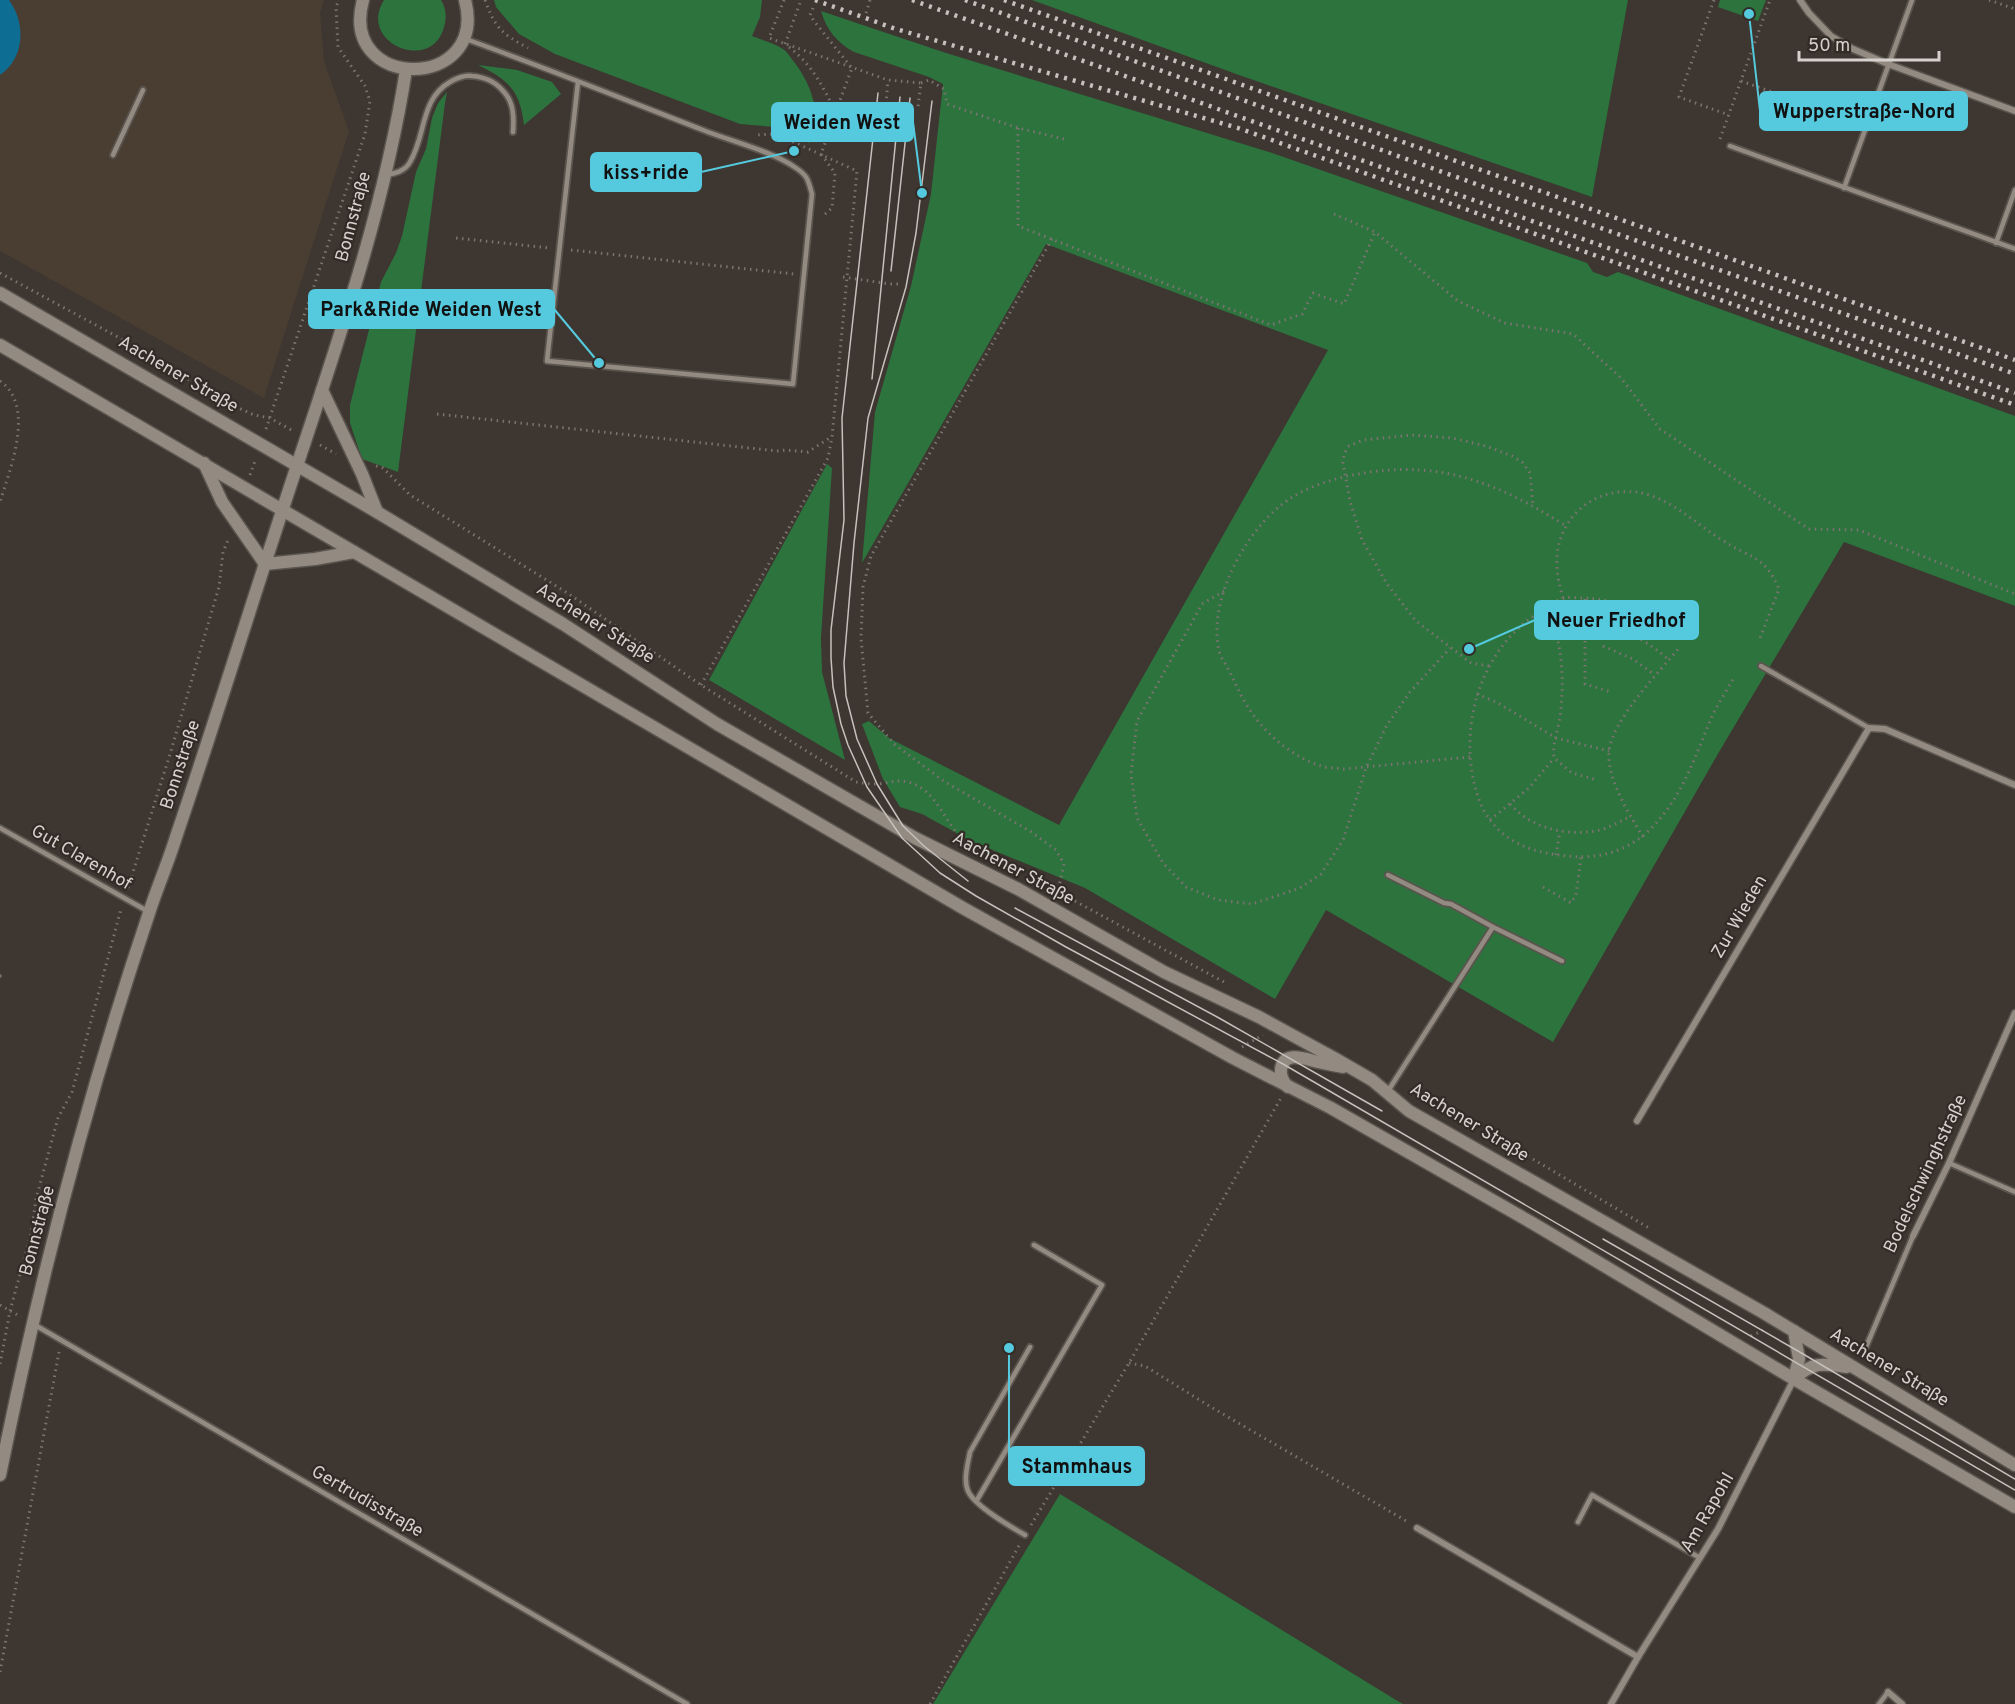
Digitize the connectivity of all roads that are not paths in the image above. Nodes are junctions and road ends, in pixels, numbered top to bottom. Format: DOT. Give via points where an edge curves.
graph roads {
  1 [pos="363,0"];
  2 [pos="465,0"];
  3 [pos="1800,0"];
  4 [pos="1912,0"];
  5 [pos="464,38"];
  6 [pos="1888,64"];
  7 [pos="406,70"];
  8 [pos="578,81"];
  9 [pos="144,90"];
  10 [pos="2015,111"];
  11 [pos="513,132"];
  12 [pos="1730,146"];
  13 [pos="113,154"];
  14 [pos="384,176"];
  15 [pos="1844,188"];
  16 [pos="2015,190"];
  17 [pos="1996,243"];
  18 [pos="2015,249"];
  19 [pos="0,293"];
  20 [pos="0,345"];
  21 [pos="322,390"];
  22 [pos="204,463"];
  23 [pos="297,465"];
  24 [pos="282,509"];
  25 [pos="377,512"];
  26 [pos="354,552"];
  27 [pos="265,564"];
  28 [pos="1761,666"];
  29 [pos="1869,728"];
  30 [pos="2015,785"];
  31 [pos="0,828"];
  32 [pos="1388,875"];
  33 [pos="149,912"];
  34 [pos="1493,927"];
  35 [pos="1562,961"];
  36 [pos="2015,1013"];
  37 [pos="1353,1069"];
  38 [pos="1285,1091"];
  39 [pos="1386,1094"];
  40 [pos="1637,1121"];
  41 [pos="1949,1163"];
  42 [pos="2015,1192"];
  43 [pos="1913,1236"];
  44 [pos="1034,1245"];
  45 [pos="33,1323"];
  46 [pos="1794,1331"];
  47 [pos="1030,1347"];
  48 [pos="1866,1347"];
  49 [pos="1854,1368"];
  50 [pos="1794,1379"];
  51 [pos="2015,1465"];
  52 [pos="0,1475"];
  53 [pos="977,1500"];
  54 [pos="2015,1507"];
  55 [pos="1578,1522"];
  56 [pos="1418,1528"];
  57 [pos="1025,1535"];
  58 [pos="1700,1558"];
  59 [pos="1638,1657"];
  60 [pos="1888,1692"];
  61 [pos="687,1704"];
  62 [pos="1611,1704"];
  63 [pos="1879,1704"];
  64 [pos="1902,1704"];
  1 -- 7 [label="main road" via="361,28 366,41 384,62"];
  2 -- 5 [label="main road" via="468,20"];
  3 -- 6 [label="street" via="1831,36"];
  4 -- 6 [label="lane"];
  5 -- 7 [label="main road" via="441,63 425,70"];
  5 -- 8 [label="lane"];
  6 -- 10 [label="street"];
  6 -- 15 [label="lane"];
  7 -- 14 [label="main road, Bonnstraße"];
  8 -- 8 [label="lane" via="768,155 807,176 812,194 793,384 547,361"];
  9 -- 13 [label="lane"];
  11 -- 14 [label="lane" via="510,99 502,89 482,78 461,76 434,94 409,164"];
  12 -- 15 [label="lane"];
  14 -- 21 [label="main road, Bonnstraße"];
  15 -- 17 [label="lane"];
  16 -- 17 [label="lane"];
  17 -- 18 [label="lane"];
  19 -- 23 [label="main road, Aachener Straße"];
  20 -- 22 [label="main road"];
  21 -- 23 [label="main road, Bonnstraße"];
  21 -- 25 [label="main road"];
  22 -- 24 [label="main road"];
  22 -- 27 [label="main road" via="234,522"];
  23 -- 24 [label="main road, Bonnstraße"];
  23 -- 25 [label="main road, Aachener Straße"];
  24 -- 26 [label="main road"];
  24 -- 27 [label="main road, Bonnstraße"];
  25 -- 37 [label="main road, Aachener Straße" via="563,624 717,724 915,838"];
  26 -- 27 [label="main road"];
  26 -- 38 [label="main road"];
  27 -- 33 [label="main road, Bonnstraße"];
  28 -- 29 [label="lane"];
  29 -- 30 [label="street" via="1885,729"];
  29 -- 40 [label="street, Zur Wieden"];
  31 -- 33 [label="lane, Gut Clarenhof"];
  32 -- 34 [label="lane"];
  33 -- 45 [label="main road, Bonnstraße" via="106,1051"];
  34 -- 35 [label="lane"];
  34 -- 39 [label="lane"];
  36 -- 41 [label="street, Bodelschwinghstraße"];
  37 -- 38 [label="main road" via="1290,1058 1281,1071"];
  37 -- 39 [label="main road, Aachener Straße"];
  38 -- 50 [label="main road" via="1331,1108"];
  39 -- 46 [label="main road, Aachener Straße" via="1409,1111"];
  41 -- 42 [label="lane"];
  41 -- 43 [label="street, Bodelschwinghstraße"];
  43 -- 48 [label="lane, Bodelschwinghstraße"];
  44 -- 53 [label="lane" via="1102,1285"];
  45 -- 52 [label="main road, Bonnstraße"];
  45 -- 61 [label="lane, Gertrudisstraße"];
  46 -- 49 [label="main road, Aachener Straße"];
  46 -- 50 [label="main road" via="1799,1359"];
  47 -- 53 [label="lane" via="970,1452 966,1469 968,1491"];
  49 -- 50 [label="main road" via="1811,1366"];
  49 -- 51 [label="main road, Aachener Straße"];
  50 -- 54 [label="main road"];
  50 -- 58 [label="street, Am Rapohl" via="1745,1479"];
  53 -- 57 [label="lane" via="989,1513"];
  55 -- 58 [label="lane" via="1592,1495"];
  56 -- 59 [label="street"];
  58 -- 59 [label="street, Am Rapohl"];
  59 -- 62 [label="street, Am Rapohl"];
  60 -- 63 [label="lane"];
  60 -- 64 [label="street"];
}
